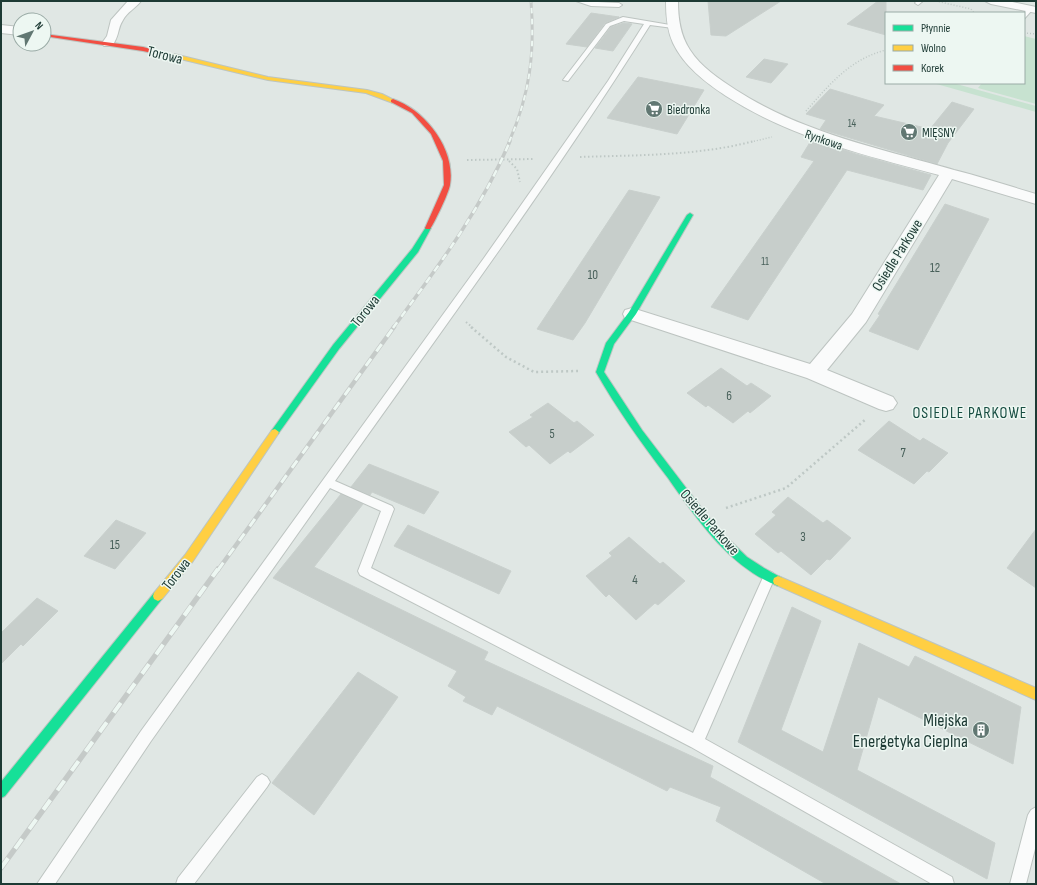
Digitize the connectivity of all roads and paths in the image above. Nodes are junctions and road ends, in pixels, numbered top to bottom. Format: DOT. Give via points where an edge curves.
graph roads {
  1 [pos="135,1"];
  2 [pos="579,1"];
  3 [pos="672,1"];
  4 [pos="936,1"];
  5 [pos="991,1"];
  6 [pos="618,3"];
  7 [pos="973,12"];
  8 [pos="1030,12"];
  9 [pos="623,19"];
  10 [pos="647,24"];
  11 [pos="673,26"];
  12 [pos="1,29"];
  13 [pos="12,31"];
  14 [pos="1025,33"];
  15 [pos="1036,34"];
  16 [pos="52,36"];
  17 [pos="108,43"];
  18 [pos="885,50"];
  19 [pos="566,80"];
  20 [pos="803,113"];
  21 [pos="775,137"];
  22 [pos="557,158"];
  23 [pos="446,161"];
  24 [pos="509,161"];
  25 [pos="948,173"];
  26 [pos="1036,199"];
  27 [pos="527,201"];
  28 [pos="690,215"];
  29 [pos="452,310"];
  30 [pos="632,314"];
  31 [pos="600,372"];
  32 [pos="814,373"];
  33 [pos="886,403"];
  34 [pos="327,482"];
  35 [pos="701,516"];
  36 [pos="769,577"];
  37 [pos="1036,694"];
  38 [pos="696,742"];
  39 [pos="262,782"];
  40 [pos="1,792"];
  41 [pos="1036,814"];
  42 [pos="946,883"];
  43 [pos="45,884"];
  44 [pos="184,884"];
  45 [pos="1018,884"];
  1 -- 17 [label="street" via="116,21 113,36"];
  2 -- 6 [label="lane" via="591,4"];
  3 -- 11 [label="street, Rynkowa"];
  4 -- 7 [label="path" via="971,9"];
  5 -- 8 [label="street"];
  6 -- 9 [label="lane"];
  9 -- 10 [label="lane"];
  9 -- 19 [label="lane" via="608,24"];
  10 -- 11 [label="lane"];
  10 -- 22 [label="lane" via="611,82"];
  11 -- 25 [label="street, Rynkowa" via="679,43 705,75 758,110 799,130 855,150"];
  12 -- 13 [label="street"];
  14 -- 15 [label="path"];
  16 -- 17 [label="street, Torowa"];
  17 -- 23 [label="street, Torowa" via="281,81 353,88 385,97 414,112 434,133"];
  18 -- 20 [label="path" via="872,52 849,65"];
  21 -- 22 [label="path" via="673,154"];
  22 -- 24 [label="path"];
  22 -- 27 [label="lane"];
  23 -- 24 [label="path"];
  23 -- 40 [label="street, Torowa" via="447,185 434,218 415,250 331,354 189,558"];
  24 -- 27 [label="path" via="517,169 517,176"];
  25 -- 26 [label="street, Rynkowa"];
  25 -- 32 [label="street, Osiedle Parkowe" via="859,318"];
  27 -- 29 [label="lane"];
  28 -- 30 [label="street"];
  29 -- 31 [label="path" via="506,357 534,372"];
  29 -- 34 [label="lane"];
  30 -- 31 [label="street" via="610,343"];
  30 -- 32 [label="street"];
  31 -- 35 [label="street, Osiedle Parkowe" via="619,405"];
  32 -- 33 [label="street"];
  33 -- 35 [label="path" via="786,488"];
  34 -- 38 [label="lane" via="388,509 364,571"];
  34 -- 43 [label="lane" via="146,736"];
  35 -- 36 [label="street, Osiedle Parkowe" via="734,553"];
  36 -- 37 [label="street, Osiedle Parkowe"];
  36 -- 38 [label="lane"];
  38 -- 42 [label="lane"];
  39 -- 44 [label="lane"];
  41 -- 45 [label="lane"];
}
